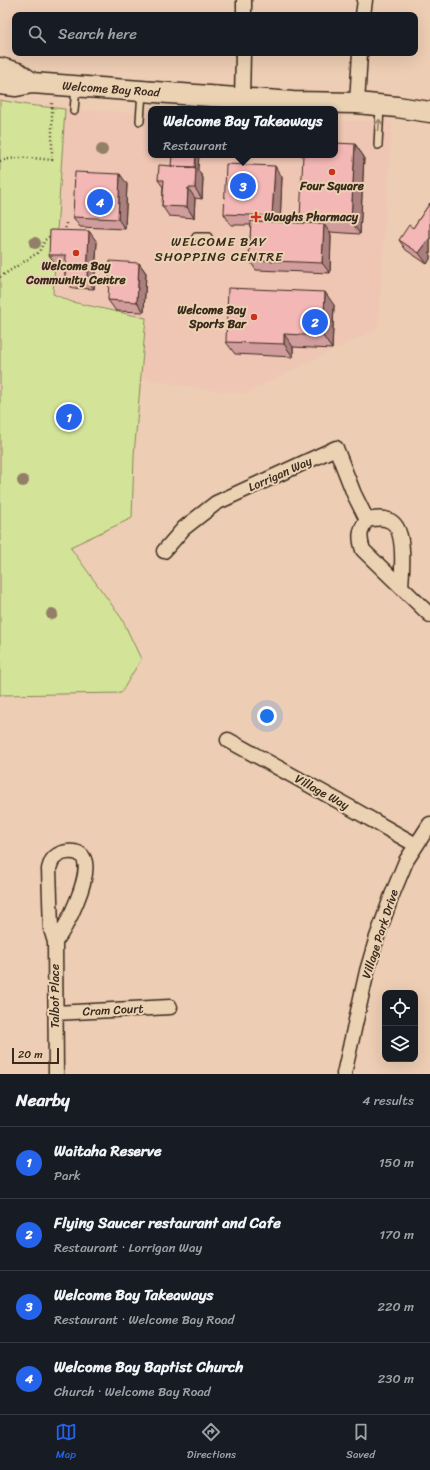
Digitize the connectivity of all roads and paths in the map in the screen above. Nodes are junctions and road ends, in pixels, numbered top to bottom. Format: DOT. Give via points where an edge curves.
graph roads {
  1 [pos="244,0"];
  2 [pos="365,0"];
  3 [pos="244,12"];
  4 [pos="363,12"];
  5 [pos="243,56"];
  6 [pos="360,56"];
  7 [pos="0,68"];
  8 [pos="32,83"];
  9 [pos="0,84"];
  10 [pos="76,87"];
  11 [pos="142,92"];
  12 [pos="242,99"];
  13 [pos="52,103"];
  14 [pos="357,103"];
  15 [pos="380,106"];
  16 [pos="74,111"];
  17 [pos="430,112"];
  18 [pos="140,121"];
  19 [pos="378,145"];
  20 [pos="0,161"];
  21 [pos="66,223"];
  22 [pos="56,231"];
  23 [pos="61,232"];
  24 [pos="196,237"];
  25 [pos="208,237"];
  26 [pos="0,277"];
  27 [pos="367,520"];
  28 [pos="164,551"];
  29 [pos="401,586"];
  30 [pos="430,615"];
  31 [pos="228,740"];
  32 [pos="430,824"];
  33 [pos="416,845"];
  34 [pos="55,942"];
  35 [pos="170,1007"];
  36 [pos="55,1013"];
  37 [pos="56,1074"];
  38 [pos="344,1074"];
  1 -- 3 [label="street"];
  2 -- 4 [label="street"];
  5 -- 12 [label="street"];
  6 -- 14 [label="street"];
  7 -- 8 [label="main road, Welcome Bay Road" via="18,73"];
  8 -- 9 [label="main road, Welcome Bay Road" via="16,86"];
  8 -- 10 [label="main road, Welcome Bay Road"];
  10 -- 11 [label="main road, Welcome Bay Road"];
  10 -- 16 [label="lane"];
  11 -- 12 [label="main road, Welcome Bay Road" via="214,100"];
  11 -- 18 [label="lane"];
  12 -- 14 [label="main road, Welcome Bay Road"];
  13 -- 20 [label="path" via="52,160 11,158"];
  14 -- 15 [label="main road, Welcome Bay Road"];
  15 -- 17 [label="main road, Welcome Bay Road"];
  19 -- 15 [label="lane, one-way"];
  21 -- 23 [label="path" via="66,232"];
  22 -- 26 [label="path" via="45,240 38,252"];
  24 -- 25 [label="lane"];
  27 -- 28 [label="street, Lorrigan Way" via="336,448 216,503 184,528"];
  27 -- 29 [label="street" via="362,526 360,538 363,550"];
  27 -- 29 [label="street" via="390,520 398,527 401,539"];
  29 -- 30 [label="street"];
  31 -- 33 [label="street, Village Way"];
  32 -- 33 [label="street, Village Park Drive"];
  33 -- 38 [label="street, Village Park Drive" via="399,876 377,937"];
  34 -- 34 [label="street, Talbot Place" via="70,918 85,876 84,858 70,851 60,854 50,862 51,929"];
  34 -- 36 [label="street, Talbot Place"];
  35 -- 36 [label="street, Cram Court"];
  36 -- 37 [label="street, Talbot Place"];
}
